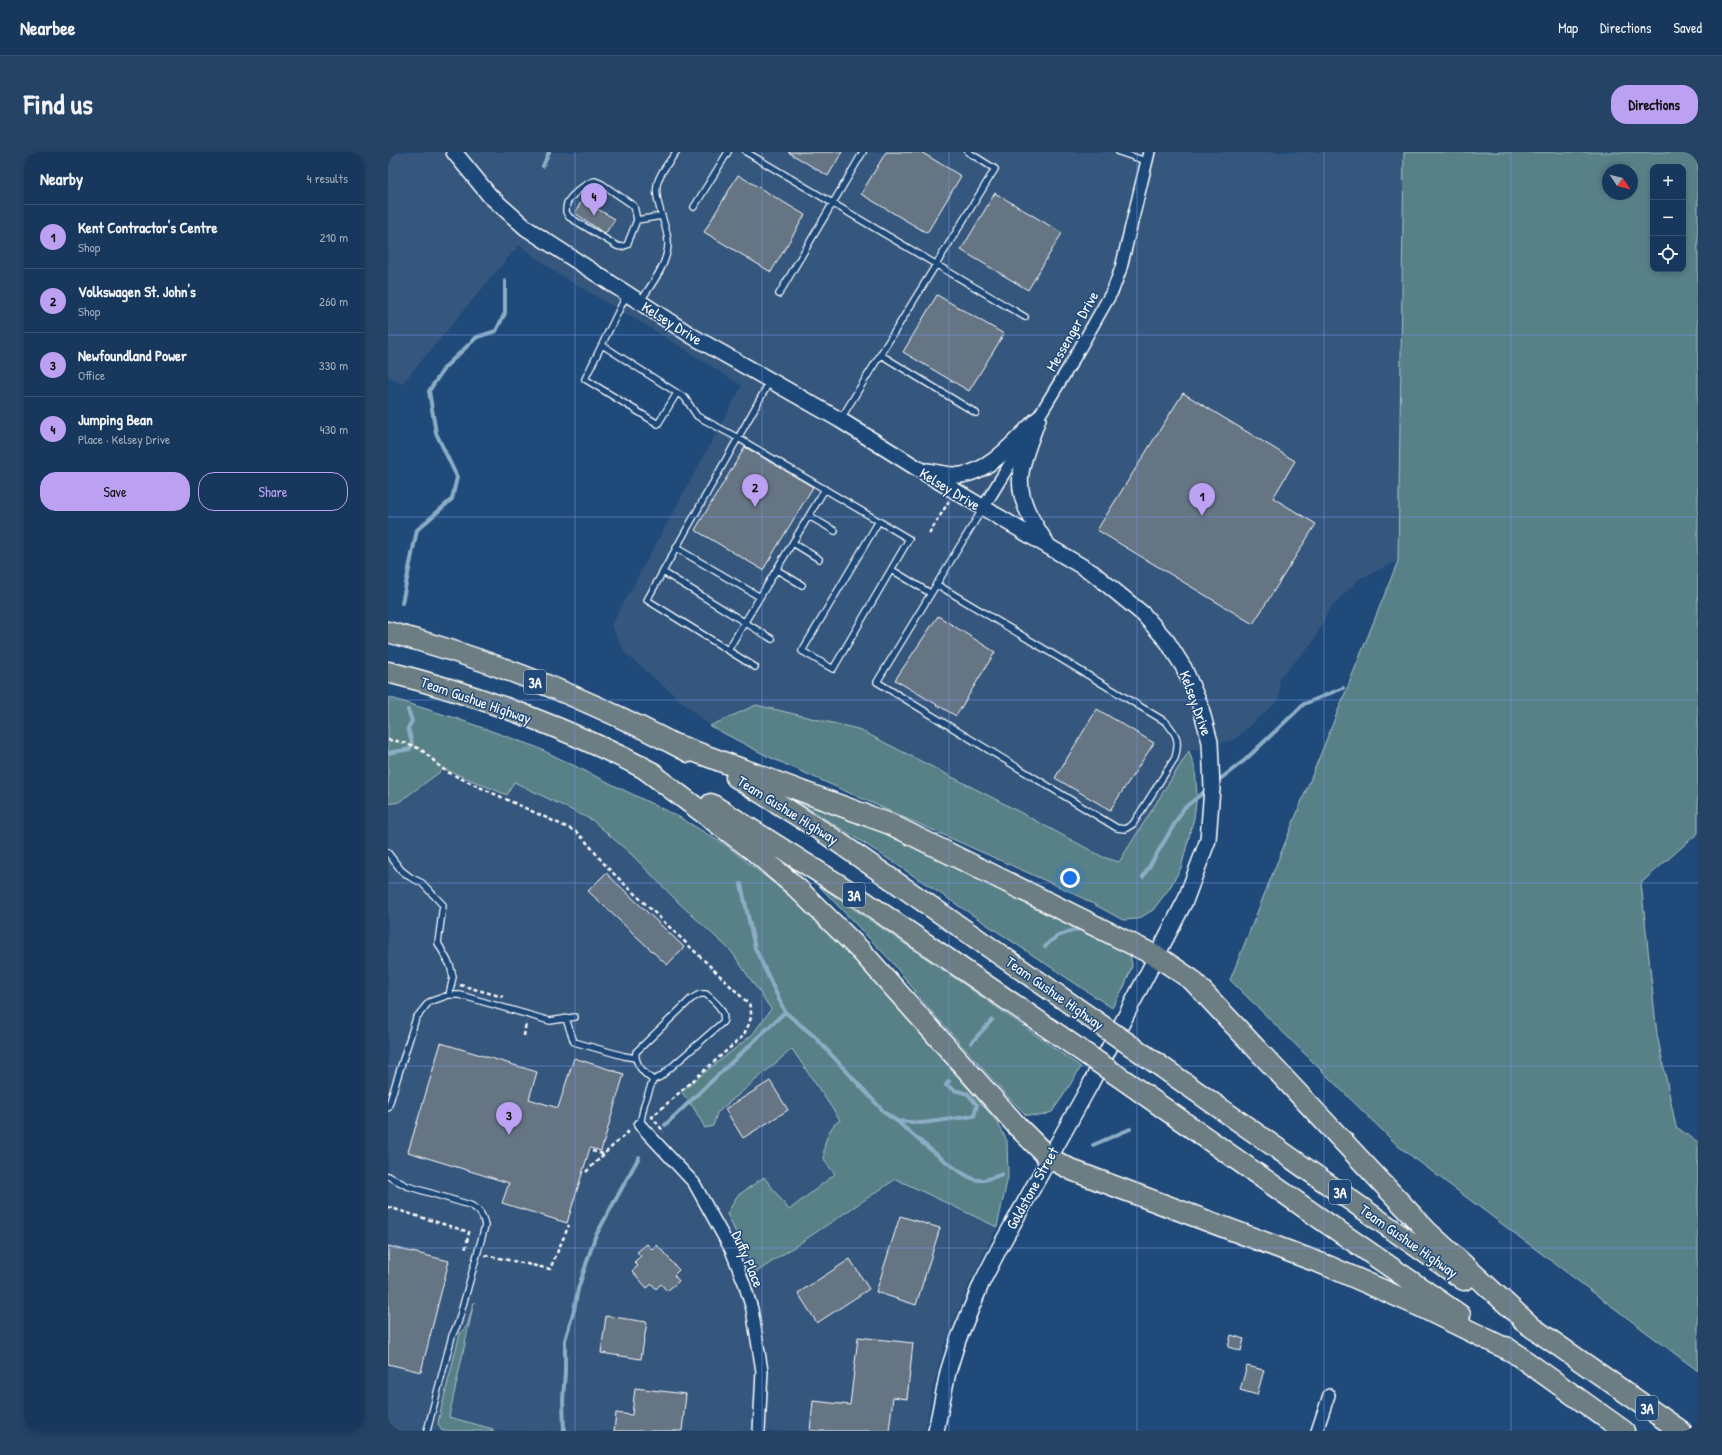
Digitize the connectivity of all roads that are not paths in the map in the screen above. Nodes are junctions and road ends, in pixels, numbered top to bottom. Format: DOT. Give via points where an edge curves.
graph roads {
  1 [pos="454,152"];
  2 [pos="676,152"];
  3 [pos="728,152"];
  4 [pos="746,152"];
  5 [pos="863,152"];
  6 [pos="968,152"];
  7 [pos="1119,152"];
  8 [pos="1147,157"];
  9 [pos="833,202"];
  10 [pos="694,207"];
  11 [pos="662,216"];
  12 [pos="637,220"];
  13 [pos="937,264"];
  14 [pos="627,294"];
  15 [pos="779,294"];
  16 [pos="640,302"];
  17 [pos="1025,317"];
  18 [pos="602,345"];
  19 [pos="881,355"];
  20 [pos="770,381"];
  21 [pos="676,393"];
  22 [pos="976,413"];
  23 [pos="1038,418"];
  24 [pos="840,420"];
  25 [pos="738,438"];
  26 [pos="920,470"];
  27 [pos="825,489"];
  28 [pos="983,508"];
  29 [pos="809,516"];
  30 [pos="878,521"];
  31 [pos="835,531"];
  32 [pos="793,543"];
  33 [pos="1048,546"];
  34 [pos="676,548"];
  35 [pos="819,559"];
  36 [pos="777,570"];
  37 [pos="892,570"];
  38 [pos="662,572"];
  39 [pos="936,584"];
  40 [pos="802,585"];
  41 [pos="930,593"];
  42 [pos="760,597"];
  43 [pos="744,623"];
  44 [pos="388,632"];
  45 [pos="772,639"];
  46 [pos="728,650"];
  47 [pos="755,667"];
  48 [pos="388,672"];
  49 [pos="677,745"];
  50 [pos="641,766"];
  51 [pos="388,853"];
  52 [pos="1158,957"];
  53 [pos="449,995"];
  54 [pos="575,1017"];
  55 [pos="566,1019"];
  56 [pos="635,1058"];
  57 [pos="653,1080"];
  58 [pos="388,1108"];
  59 [pos="640,1124"];
  60 [pos="1049,1158"];
  61 [pos="388,1176"];
  62 [pos="1534,1329"];
  63 [pos="1516,1354"];
  64 [pos="1329,1395"];
  65 [pos="427,1431"];
  66 [pos="759,1431"];
  67 [pos="936,1431"];
  68 [pos="1317,1431"];
  69 [pos="1624,1431"];
  70 [pos="1681,1431"];
  1 -- 14 [label="main road, Kelsey Drive" via="490,196 526,228"];
  2 -- 11 [label="lane" via="657,181"];
  3 -- 10 [label="lane"];
  4 -- 9 [label="lane"];
  5 -- 9 [label="lane"];
  6 -- 13 [label="lane" via="995,169"];
  7 -- 8 [label="lane"];
  8 -- 23 [label="street, Messenger Drive" via="1121,268 1113,290"];
  9 -- 13 [label="lane"];
  9 -- 15 [label="lane"];
  11 -- 12 [label="lane"];
  11 -- 16 [label="lane" via="668,242 664,261"];
  12 -- 12 [label="lane" via="634,206 595,182 582,187 566,206 566,212 570,217 621,247 626,245"];
  13 -- 17 [label="lane"];
  13 -- 19 [label="lane"];
  14 -- 16 [label="main road, Kelsey Drive"];
  14 -- 18 [label="lane"];
  16 -- 20 [label="main road, Kelsey Drive" via="692,336"];
  18 -- 21 [label="lane"];
  18 -- 21 [label="lane" via="585,379 658,424"];
  19 -- 22 [label="lane"];
  19 -- 24 [label="lane"];
  20 -- 24 [label="main road, Kelsey Drive"];
  20 -- 25 [label="lane"];
  21 -- 25 [label="lane" via="685,398 697,416"];
  23 -- 26 [label="main road" via="999,456 973,471 959,475"];
  23 -- 28 [label="street, Messenger Drive"];
  23 -- 33 [label="main road" via="1021,473 1021,485 1026,507"];
  24 -- 26 [label="main road, Kelsey Drive"];
  25 -- 27 [label="lane"];
  25 -- 34 [label="lane"];
  26 -- 28 [label="main road, Kelsey Drive"];
  27 -- 29 [label="lane"];
  27 -- 30 [label="lane"];
  28 -- 33 [label="main road, Kelsey Drive"];
  28 -- 39 [label="lane"];
  29 -- 31 [label="lane"];
  29 -- 32 [label="lane"];
  30 -- 37 [label="lane" via="909,539"];
  30 -- 37 [label="lane" via="802,651 833,669"];
  32 -- 35 [label="lane"];
  32 -- 36 [label="lane"];
  33 -- 52 [label="main road, Kelsey Drive" via="1093,572 1143,614 1167,641 1194,690 1210,742 1212,788 1208,840 1186,901"];
  34 -- 38 [label="lane"];
  34 -- 42 [label="lane"];
  36 -- 40 [label="lane"];
  36 -- 42 [label="lane"];
  37 -- 41 [label="lane"];
  38 -- 43 [label="lane"];
  38 -- 46 [label="lane" via="647,600"];
  39 -- 41 [label="lane"];
  39 -- 41 [label="lane" via="1166,722 1176,735 1178,747 1175,758 1133,824 1125,829 1117,828 877,682"];
  42 -- 43 [label="lane"];
  43 -- 45 [label="lane"];
  43 -- 46 [label="lane"];
  44 -- 49 [label="highway, Team Gushue Highway / 3A" via="529,679"];
  46 -- 47 [label="lane"];
  48 -- 50 [label="highway, Team Gushue Highway / 3A" via="459,692 527,717 581,738"];
  49 -- 52 [label="highway" via="890,824"];
  49 -- 62 [label="highway, Team Gushue Highway / 3A, bridge" via="728,772 828,835"];
  50 -- 60 [label="highway" via="754,851 797,888 862,952 1018,1127"];
  50 -- 63 [label="highway, Team Gushue Highway / 3A, bridge" via="709,803 852,893"];
  51 -- 53 [label="lane" via="401,870 422,883 443,905 438,943 450,965 453,977"];
  52 -- 60 [label="main road, Goldstone Street"];
  52 -- 62 [label="highway" via="1192,980 1428,1232"];
  53 -- 55 [label="lane" via="470,997 545,1020"];
  53 -- 58 [label="lane" via="429,1002 416,1018"];
  54 -- 55 [label="lane"];
  55 -- 56 [label="lane" via="574,1042"];
  56 -- 57 [label="lane" via="644,1074"];
  56 -- 57 [label="lane" via="636,1052 691,999 700,994 706,994 723,1012 725,1017 719,1027 660,1077"];
  57 -- 59 [label="lane"];
  59 -- 66 [label="street, Duffy Place" via="694,1183 731,1250 744,1283 752,1309 762,1371"];
  60 -- 63 [label="highway" via="1074,1171 1328,1266"];
  60 -- 67 [label="main road, Goldstone Street" via="1000,1247 969,1312 948,1372"];
  61 -- 65 [label="lane" via="407,1186 470,1205 479,1210 484,1218 485,1226"];
  62 -- 70 [label="highway, Team Gushue Highway / 3A"];
  63 -- 69 [label="highway, Team Gushue Highway / 3A"];
  64 -- 68 [label="street"];
}
